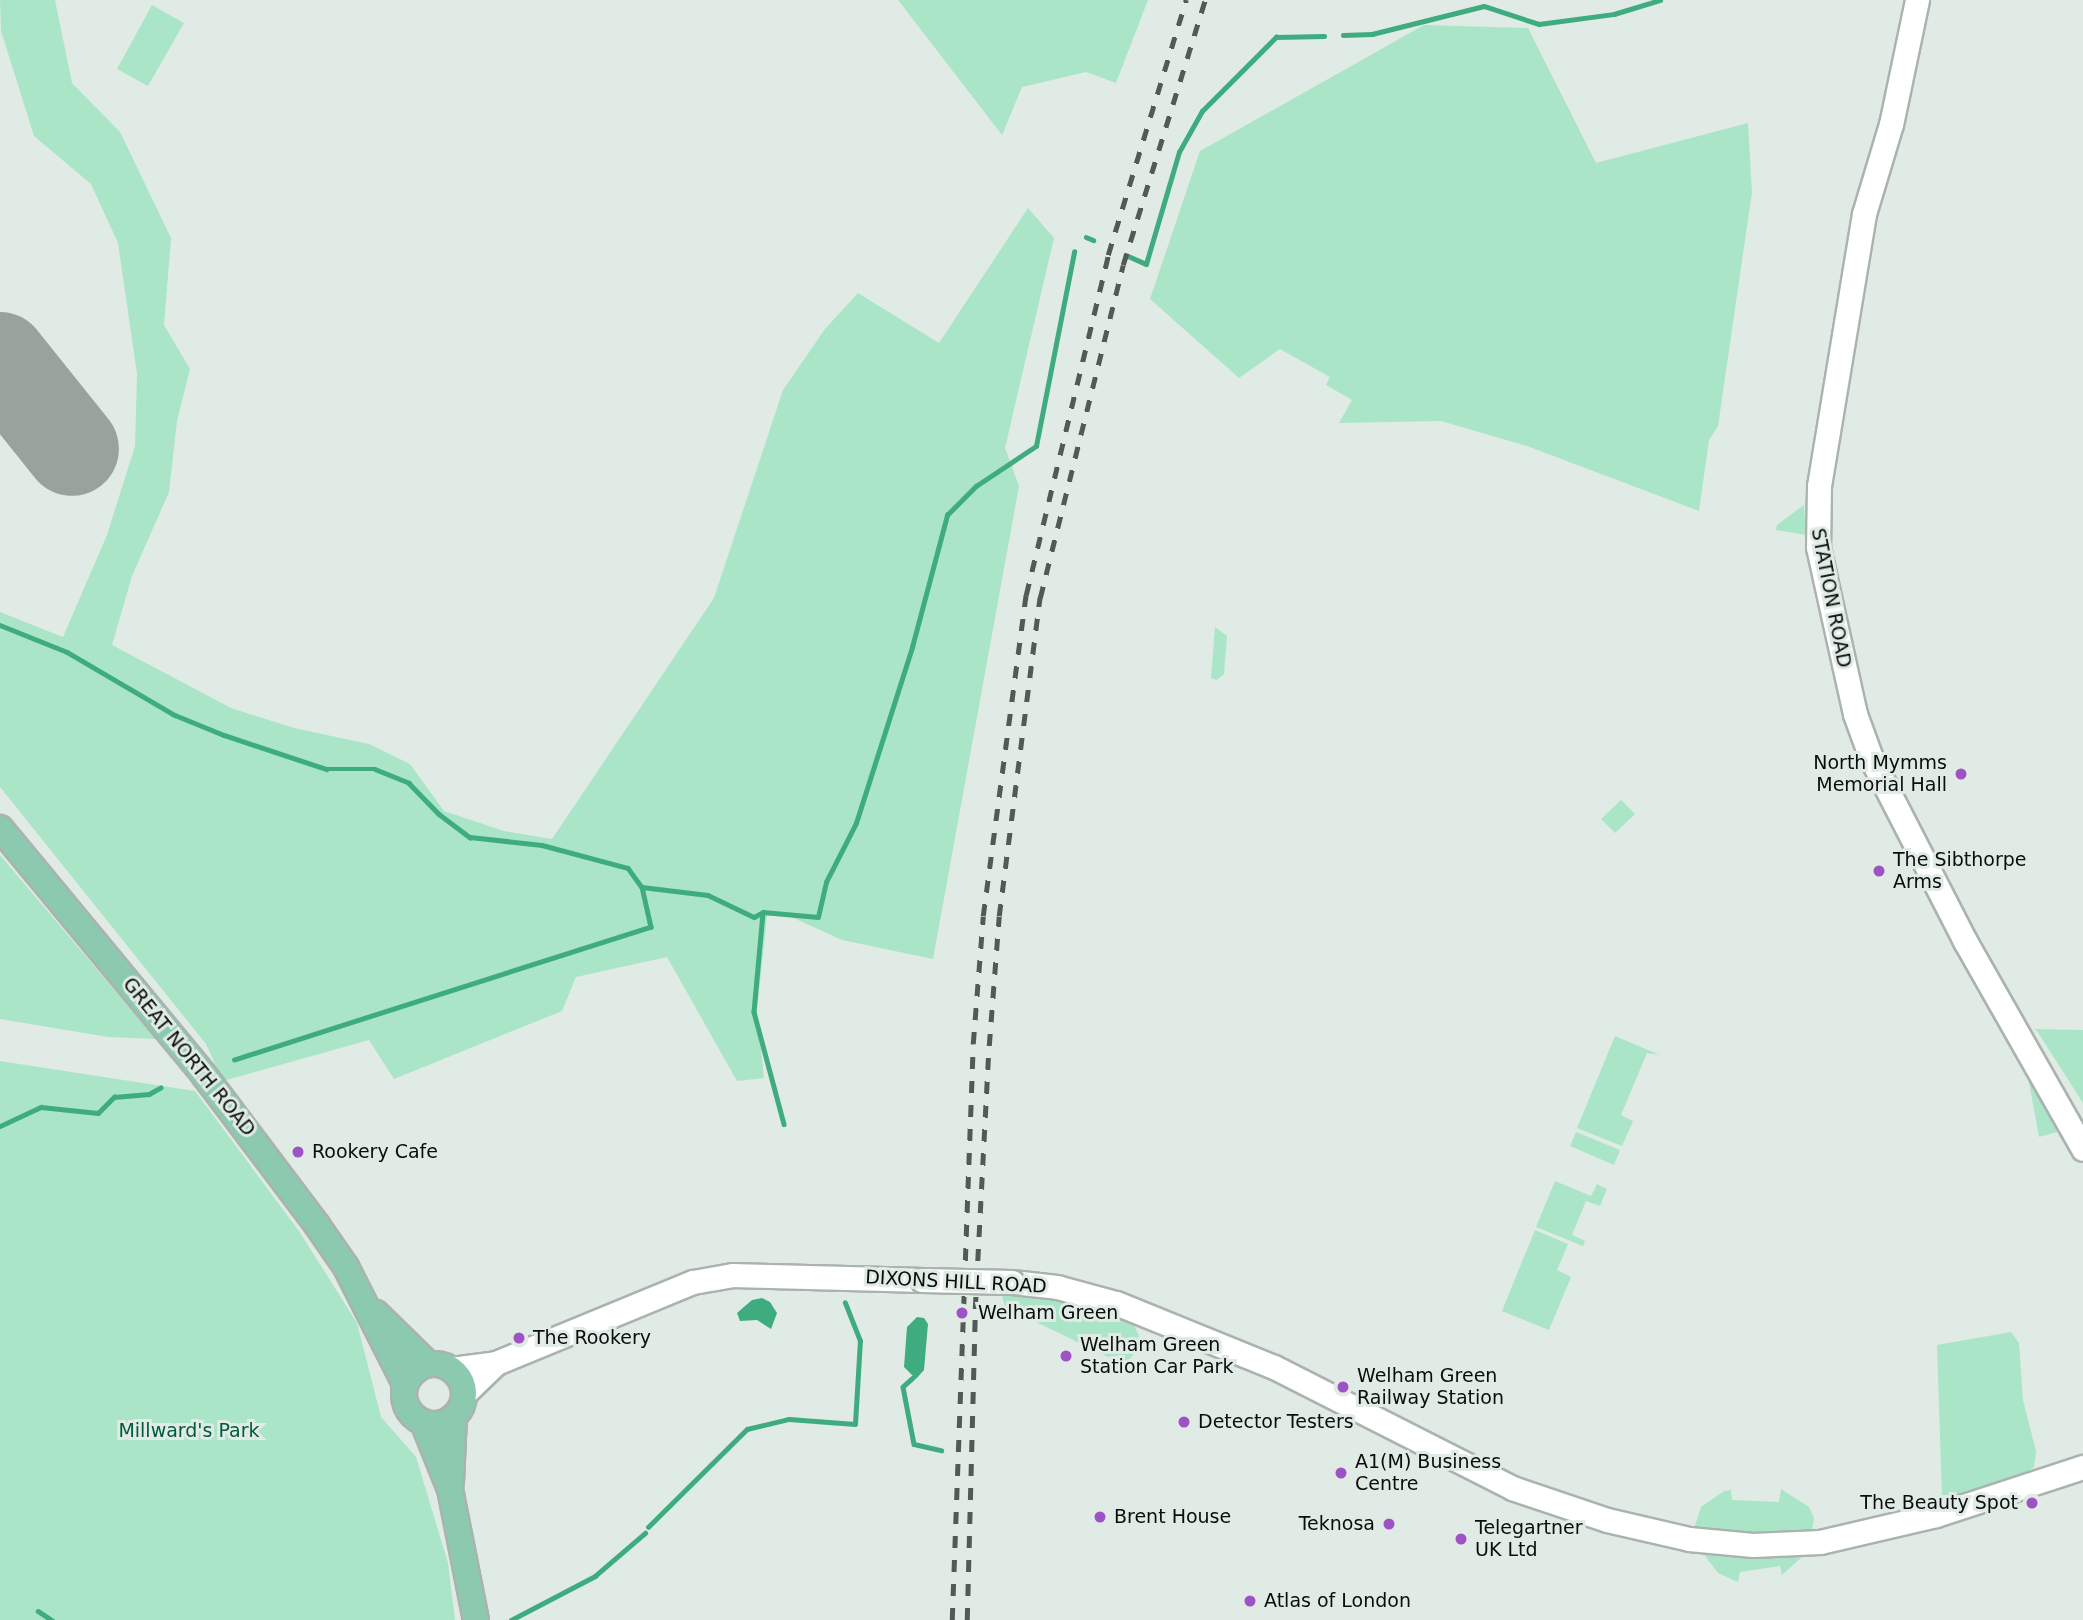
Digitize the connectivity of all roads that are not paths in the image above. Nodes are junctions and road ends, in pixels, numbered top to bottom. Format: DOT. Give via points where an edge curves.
graph roads {
  1 [pos="1917,0"];
  2 [pos="0,828"];
  3 [pos="2083,1149"];
  4 [pos="360,1298"];
  5 [pos="496,1363"];
  6 [pos="439,1367"];
  7 [pos="405,1384"];
  8 [pos="464,1394"];
  9 [pos="454,1417"];
  10 [pos="422,1422"];
  11 [pos="2083,1466"];
  12 [pos="450,1489"];
  13 [pos="476,1620"];
  1 -- 3 [label="street, STATION ROAD" via="1891,124 1864,214 1819,486 1818,548 1855,714 1871,758 1970,952"];
  2 -- 4 [label="main road, GREAT NORTH ROAD" via="249,1132 346,1267"];
  4 -- 6 [label="main road, GREAT NORTH ROAD"];
  4 -- 7 [label="main road, GREAT NORTH ROAD"];
  5 -- 6 [label="street, DIXONS HILL ROAD"];
  5 -- 8 [label="street, DIXONS HILL ROAD"];
  5 -- 11 [label="street, DIXONS HILL ROAD, bridge" via="693,1282 733,1275 1012,1283 1057,1287 1116,1303 1274,1367 1512,1488 1607,1520 1689,1539 1753,1545 1833,1540 1936,1515"];
  6 -- 7 [label="main road" via="416,1368"];
  6 -- 8 [label="main road"];
  7 -- 10 [label="main road" via="406,1406"];
  8 -- 9 [label="main road"];
  9 -- 10 [label="main road" via="434,1424"];
  9 -- 12 [label="main road"];
  10 -- 12 [label="main road"];
  12 -- 13 [label="main road"];
}
